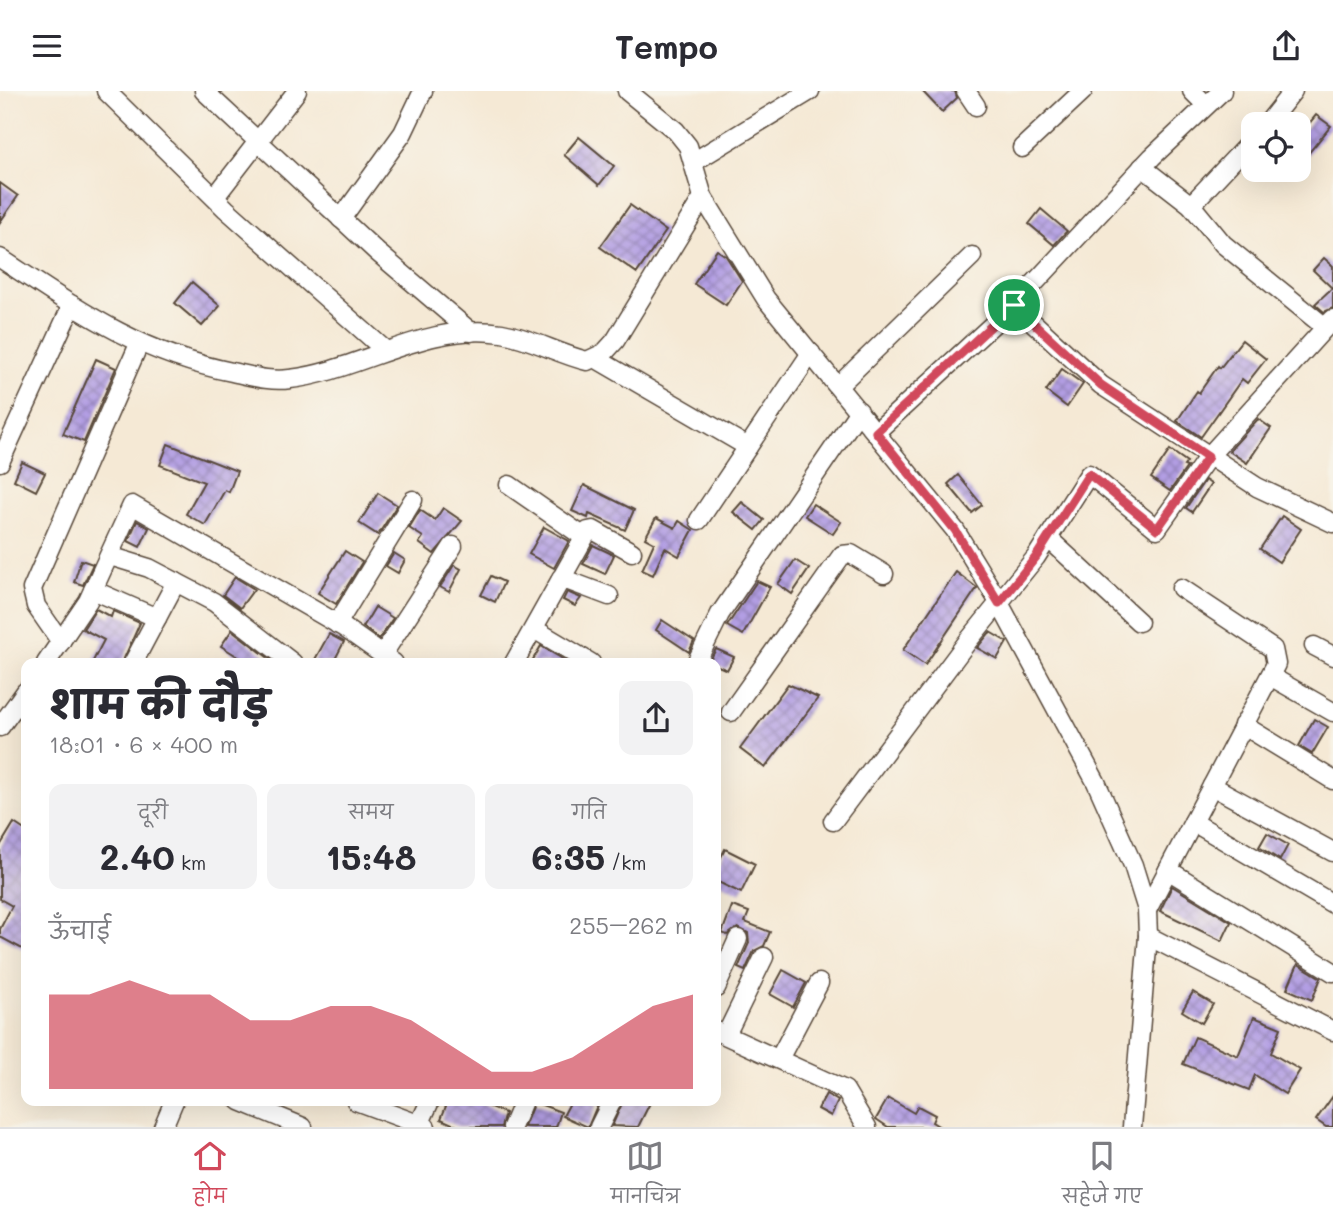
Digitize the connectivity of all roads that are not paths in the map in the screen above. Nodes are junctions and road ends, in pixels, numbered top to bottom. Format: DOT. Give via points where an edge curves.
graph roads {
  1 [pos="106,91"];
  2 [pos="204,91"];
  3 [pos="297,91"];
  4 [pos="423,91"];
  5 [pos="627,91"];
  6 [pos="810,91"];
  7 [pos="1083,91"];
  8 [pos="1222,91"];
  9 [pos="1293,91"];
  10 [pos="1199,98"];
  11 [pos="1276,112"];
  12 [pos="257,143"];
  13 [pos="1022,148"];
  14 [pos="1241,152"];
  15 [pos="695,161"];
  16 [pos="1142,167"];
  17 [pos="215,197"];
  18 [pos="703,197"];
  19 [pos="1191,205"];
  20 [pos="341,219"];
  21 [pos="972,256"];
  22 [pos="0,258"];
  23 [pos="72,305"];
  24 [pos="1014,305"];
  25 [pos="1329,323"];
  26 [pos="471,332"];
  27 [pos="139,344"];
  28 [pos="386,351"];
  29 [pos="811,353"];
  30 [pos="595,358"];
  31 [pos="838,386"];
  32 [pos="859,411"];
  33 [pos="876,432"];
  34 [pos="748,447"];
  35 [pos="1208,457"];
  36 [pos="0,462"];
  37 [pos="509,485"];
  38 [pos="413,500"];
  39 [pos="699,520"];
  40 [pos="1333,523"];
  41 [pos="584,537"];
  42 [pos="1048,538"];
  43 [pos="453,546"];
  44 [pos="632,552"];
  45 [pos="110,556"];
  46 [pos="884,573"];
  47 [pos="561,578"];
  48 [pos="176,582"];
  49 [pos="1181,588"];
  50 [pos="93,590"];
  51 [pos="609,596"];
  52 [pos="999,603"];
  53 [pos="157,618"];
  54 [pos="1139,622"];
  55 [pos="337,624"];
  56 [pos="534,629"];
  57 [pos="61,642"];
  58 [pos="1314,646"];
  59 [pos="1333,656"];
  60 [pos="50,658"];
  61 [pos="136,658"];
  62 [pos="287,658"];
  63 [pos="388,658"];
  64 [pos="517,658"];
  65 [pos="583,658"];
  66 [pos="698,658"];
  67 [pos="1270,676"];
  68 [pos="21,698"];
  69 [pos="731,712"];
  70 [pos="1333,712"];
  71 [pos="1243,725"];
  72 [pos="0,727"];
  73 [pos="1333,780"];
  74 [pos="1212,786"];
  75 [pos="832,821"];
  76 [pos="1193,823"];
  77 [pos="1333,852"];
  78 [pos="1168,870"];
  79 [pos="1333,904"];
  80 [pos="1147,910"];
  81 [pos="1148,936"];
  82 [pos="738,939"];
  83 [pos="764,957"];
  84 [pos="1333,972"];
  85 [pos="721,977"];
  86 [pos="819,983"];
  87 [pos="1333,1031"];
  88 [pos="721,1033"];
  89 [pos="779,1059"];
  90 [pos="172,1106"];
  91 [pos="252,1106"];
  92 [pos="369,1106"];
  93 [pos="428,1106"];
  94 [pos="521,1106"];
  95 [pos="609,1106"];
  96 [pos="421,1126"];
  97 [pos="163,1127"];
  98 [pos="303,1127"];
  99 [pos="512,1127"];
  100 [pos="599,1127"];
  101 [pos="867,1127"];
  102 [pos="1132,1127"];
  1 -- 17 [label="street"];
  2 -- 12 [label="street"];
  3 -- 12 [label="street"];
  4 -- 20 [label="street" via="403,133"];
  5 -- 15 [label="street" via="676,131"];
  6 -- 15 [label="street"];
  7 -- 13 [label="street"];
  8 -- 10 [label="street"];
  9 -- 11 [label="street"];
  10 -- 16 [label="street"];
  12 -- 17 [label="street"];
  12 -- 20 [label="street"];
  14 -- 19 [label="street"];
  15 -- 18 [label="street"];
  16 -- 19 [label="street"];
  16 -- 24 [label="street"];
  17 -- 28 [label="street"];
  18 -- 29 [label="street" via="766,299"];
  18 -- 30 [label="street" via="615,341"];
  19 -- 25 [label="street" via="1223,244"];
  20 -- 26 [label="street"];
  21 -- 31 [label="street"];
  22 -- 23 [label="street"];
  23 -- 27 [label="street"];
  23 -- 36 [label="street"];
  24 -- 33 [label="street"];
  24 -- 35 [label="street" via="1092,378"];
  25 -- 35 [label="street"];
  26 -- 28 [label="street"];
  26 -- 30 [label="street" via="501,333 566,356 587,361"];
  27 -- 28 [label="street" via="173,358 269,379 291,379"];
  27 -- 57 [label="street" via="32,589 36,606"];
  29 -- 31 [label="street"];
  29 -- 34 [label="street"];
  30 -- 34 [label="street"];
  31 -- 32 [label="street"];
  32 -- 33 [label="street"];
  32 -- 66 [label="street" via="720,614"];
  33 -- 52 [label="street" via="955,530"];
  34 -- 39 [label="street"];
  35 -- 40 [label="street" via="1256,487"];
  35 -- 42 [label="street" via="1157,529 1089,474"];
  37 -- 41 [label="street"];
  38 -- 55 [label="street"];
  41 -- 44 [label="street" via="593,530"];
  41 -- 47 [label="street"];
  42 -- 52 [label="street"];
  42 -- 54 [label="street"];
  43 -- 63 [label="street"];
  45 -- 48 [label="street"];
  45 -- 50 [label="street"];
  45 -- 55 [label="street" via="132,505"];
  46 -- 69 [label="street" via="851,554 842,555"];
  47 -- 51 [label="street"];
  47 -- 56 [label="street"];
  48 -- 53 [label="street"];
  48 -- 62 [label="street" via="214,602"];
  49 -- 67 [label="street" via="1273,649 1276,664"];
  50 -- 53 [label="street"];
  50 -- 57 [label="street"];
  52 -- 75 [label="street"];
  52 -- 80 [label="street" via="1096,782 1133,865"];
  53 -- 61 [label="street"];
  55 -- 63 [label="street"];
  56 -- 64 [label="street"];
  56 -- 65 [label="street"];
  57 -- 60 [label="street"];
  58 -- 59 [label="street"];
  67 -- 70 [label="street"];
  67 -- 71 [label="street"];
  68 -- 72 [label="street"];
  71 -- 73 [label="street"];
  71 -- 74 [label="street"];
  74 -- 76 [label="street"];
  74 -- 77 [label="street"];
  76 -- 78 [label="street"];
  76 -- 79 [label="street"];
  78 -- 80 [label="street"];
  78 -- 84 [label="street"];
  80 -- 81 [label="street"];
  81 -- 87 [label="street"];
  81 -- 102 [label="street"];
  82 -- 85 [label="street"];
  83 -- 88 [label="street"];
  86 -- 89 [label="street"];
  88 -- 89 [label="street"];
  89 -- 101 [label="street" via="845,1090"];
  90 -- 97 [label="street"];
  91 -- 98 [label="street"];
  92 -- 96 [label="street"];
  93 -- 96 [label="street"];
  94 -- 99 [label="street"];
  95 -- 100 [label="street"];
}
